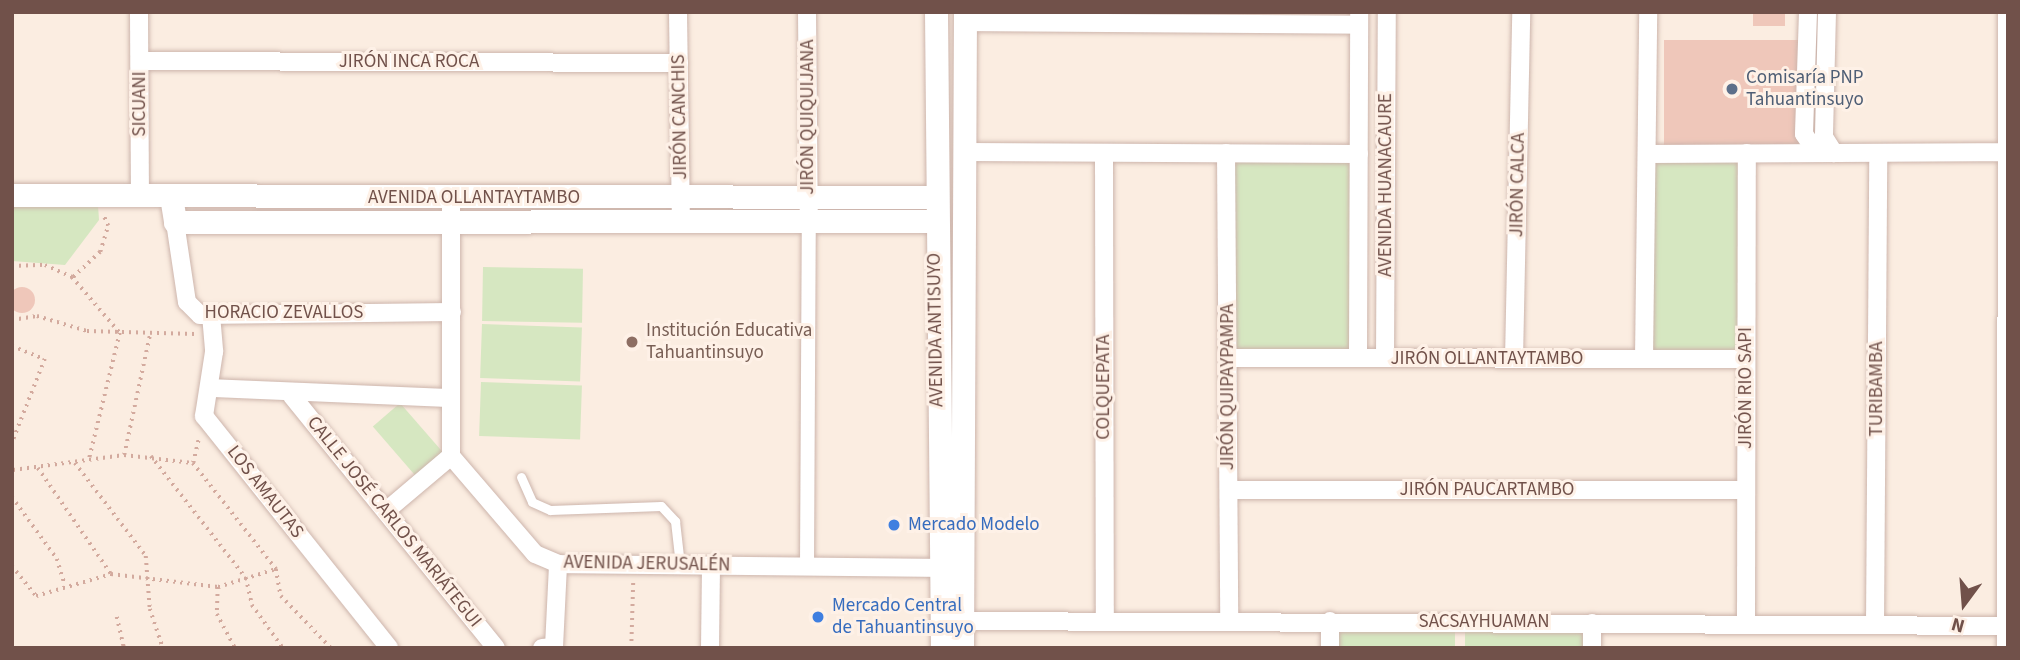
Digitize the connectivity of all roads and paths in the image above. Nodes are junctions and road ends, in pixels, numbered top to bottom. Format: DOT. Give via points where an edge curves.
graph roads {
  1 [pos="139,12"];
  2 [pos="678,12"];
  3 [pos="807,12"];
  4 [pos="936,12"];
  5 [pos="1387,12"];
  6 [pos="1521,12"];
  7 [pos="1648,12"];
  8 [pos="1808,12"];
  9 [pos="1827,12"];
  10 [pos="2007,12"];
  11 [pos="965,17"];
  12 [pos="1232,18"];
  13 [pos="1359,19"];
  14 [pos="140,61"];
  15 [pos="679,63"];
  16 [pos="965,152"];
  17 [pos="2006,152"];
  18 [pos="1226,153"];
  19 [pos="1747,153"];
  20 [pos="1825,153"];
  21 [pos="1878,153"];
  22 [pos="1104,154"];
  23 [pos="1359,154"];
  24 [pos="1648,154"];
  25 [pos="12,195"];
  26 [pos="102,196"];
  27 [pos="140,196"];
  28 [pos="171,196"];
  29 [pos="809,196"];
  30 [pos="681,197"];
  31 [pos="935,197"];
  32 [pos="451,199"];
  33 [pos="935,221"];
  34 [pos="175,222"];
  35 [pos="452,222"];
  36 [pos="681,222"];
  37 [pos="809,222"];
  38 [pos="12,266"];
  39 [pos="72,277"];
  40 [pos="452,312"];
  41 [pos="211,315"];
  42 [pos="12,320"];
  43 [pos="120,333"];
  44 [pos="150,334"];
  45 [pos="212,334"];
  46 [pos="12,346"];
  47 [pos="1228,358"];
  48 [pos="1358,358"];
  49 [pos="1385,358"];
  50 [pos="1514,359"];
  51 [pos="1644,359"];
  52 [pos="1746,359"];
  53 [pos="2007,359"];
  54 [pos="211,388"];
  55 [pos="292,396"];
  56 [pos="451,397"];
  57 [pos="12,443"];
  58 [pos="124,455"];
  59 [pos="151,456"];
  60 [pos="450,456"];
  61 [pos="89,460"];
  62 [pos="74,462"];
  63 [pos="13,468"];
  64 [pos="38,468"];
  65 [pos="12,476"];
  66 [pos="522,477"];
  67 [pos="1229,490"];
  68 [pos="1746,491"];
  69 [pos="2007,491"];
  70 [pos="12,497"];
  71 [pos="386,512"];
  72 [pos="558,564"];
  73 [pos="634,564"];
  74 [pos="680,565"];
  75 [pos="711,565"];
  76 [pos="12,566"];
  77 [pos="807,566"];
  78 [pos="939,568"];
  79 [pos="276,569"];
  80 [pos="111,574"];
  81 [pos="148,574"];
  82 [pos="246,578"];
  83 [pos="65,585"];
  84 [pos="218,587"];
  85 [pos="117,617"];
  86 [pos="961,621"];
  87 [pos="1105,621"];
  88 [pos="1229,621"];
  89 [pos="1330,621"];
  90 [pos="1592,623"];
  91 [pos="1745,624"];
  92 [pos="1875,625"];
  93 [pos="2007,626"];
  94 [pos="554,647"];
  95 [pos="124,648"];
  96 [pos="163,648"];
  97 [pos="235,648"];
  98 [pos="283,648"];
  99 [pos="331,648"];
  100 [pos="389,648"];
  101 [pos="496,648"];
  102 [pos="542,648"];
  103 [pos="631,648"];
  104 [pos="710,648"];
  105 [pos="942,648"];
  106 [pos="962,648"];
  107 [pos="1329,648"];
  108 [pos="1592,648"];
  109 [pos="2006,648"];
  1 -- 14 [label="street, SICUANI"];
  2 -- 15 [label="street, JIRÓN CANCHIS"];
  3 -- 29 [label="street, JIRÓN QUIQUIJANA"];
  4 -- 31 [label="street, AVENIDA ANTISUYO"];
  5 -- 49 [label="street, AVENIDA HUANACAURE"];
  6 -- 50 [label="street, JIRÓN CALCA"];
  7 -- 24 [label="street"];
  8 -- 20 [label="street" via="1804,134"];
  9 -- 20 [label="street"];
  10 -- 17 [label="street"];
  11 -- 12 [label="street"];
  11 -- 16 [label="street, AVENIDA ANTISUYO"];
  12 -- 13 [label="street"];
  13 -- 23 [label="street"];
  14 -- 15 [label="street, JIRÓN INCA ROCA"];
  14 -- 27 [label="street, SICUANI"];
  15 -- 30 [label="street, JIRÓN CANCHIS"];
  16 -- 22 [label="street"];
  16 -- 86 [label="street, AVENIDA ANTISUYO"];
  17 -- 21 [label="street"];
  17 -- 53 [label="street"];
  18 -- 22 [label="street"];
  18 -- 23 [label="street"];
  18 -- 47 [label="street, JIRÓN QUIPAYPAMPA"];
  19 -- 20 [label="street"];
  19 -- 24 [label="street"];
  19 -- 52 [label="street, JIRÓN RIO SAPI"];
  20 -- 21 [label="street"];
  21 -- 92 [label="street, TURIBAMBA"];
  22 -- 87 [label="street, COLQUEPATA"];
  23 -- 48 [label="street"];
  24 -- 51 [label="street"];
  25 -- 26 [label="street, AVENIDA OLLANTAYTAMBO"];
  26 -- 27 [label="street, AVENIDA OLLANTAYTAMBO"];
  26 -- 39 [label="path" via="108,226 100,252"];
  27 -- 28 [label="street, AVENIDA OLLANTAYTAMBO"];
  28 -- 32 [label="street, AVENIDA OLLANTAYTAMBO"];
  28 -- 34 [label="street, HORACIO ZEVALLOS"];
  29 -- 30 [label="street, AVENIDA OLLANTAYTAMBO"];
  29 -- 31 [label="street, AVENIDA OLLANTAYTAMBO"];
  29 -- 37 [label="street, JIRÓN QUIQUIJANA"];
  30 -- 32 [label="street, AVENIDA OLLANTAYTAMBO"];
  30 -- 36 [label="street, JIRÓN CANCHIS"];
  31 -- 33 [label="street, AVENIDA ANTISUYO"];
  32 -- 35 [label="street"];
  33 -- 37 [label="street, AVENIDA OLLANTAYTAMBO"];
  33 -- 78 [label="street, AVENIDA ANTISUYO"];
  34 -- 35 [label="street, AVENIDA OLLANTAYTAMBO"];
  34 -- 41 [label="street, HORACIO ZEVALLOS" via="187,302 200,315"];
  35 -- 36 [label="street, AVENIDA OLLANTAYTAMBO"];
  35 -- 40 [label="street"];
  36 -- 37 [label="street, AVENIDA OLLANTAYTAMBO"];
  37 -- 77 [label="street"];
  38 -- 39 [label="path" via="45,265"];
  39 -- 43 [label="path"];
  40 -- 41 [label="street, HORACIO ZEVALLOS"];
  40 -- 56 [label="street"];
  41 -- 45 [label="street, LOS AMAUTAS"];
  42 -- 43 [label="path" via="37,316 67,328"];
  43 -- 44 [label="path"];
  43 -- 61 [label="path"];
  44 -- 45 [label="path"];
  44 -- 58 [label="path"];
  45 -- 54 [label="street, LOS AMAUTAS"];
  46 -- 57 [label="path" via="45,359"];
  47 -- 48 [label="street, JIRÓN OLLANTAYTAMBO"];
  47 -- 67 [label="street, JIRÓN QUIPAYPAMPA"];
  48 -- 49 [label="street, JIRÓN OLLANTAYTAMBO"];
  49 -- 50 [label="street, JIRÓN OLLANTAYTAMBO"];
  50 -- 51 [label="street, JIRÓN OLLANTAYTAMBO"];
  51 -- 52 [label="street, JIRÓN OLLANTAYTAMBO"];
  52 -- 68 [label="street, JIRÓN RIO SAPI"];
  53 -- 69 [label="street"];
  54 -- 55 [label="street"];
  54 -- 100 [label="street, LOS AMAUTAS" via="204,416"];
  55 -- 56 [label="street"];
  55 -- 71 [label="street, CALLE JOSÉ CARLOS MARIÁTEGUI"];
  56 -- 60 [label="street"];
  58 -- 59 [label="path"];
  58 -- 61 [label="path"];
  59 -- 79 [label="path" via="193,463"];
  59 -- 82 [label="path"];
  60 -- 71 [label="street"];
  60 -- 72 [label="street, AVENIDA JERUSALÉN" via="535,554"];
  61 -- 62 [label="path"];
  62 -- 64 [label="path"];
  62 -- 81 [label="path" via="146,556"];
  63 -- 64 [label="path"];
  63 -- 65 [label="path"];
  64 -- 80 [label="path"];
  66 -- 74 [label="lane" via="532,502 550,510 662,506 675,521"];
  67 -- 68 [label="street, JIRÓN PAUCARTAMBO"];
  67 -- 88 [label="street, JIRÓN QUIPAYPAMPA"];
  68 -- 91 [label="street, JIRÓN RIO SAPI"];
  69 -- 93 [label="street"];
  70 -- 83 [label="path" via="57,559"];
  71 -- 101 [label="street, CALLE JOSÉ CARLOS MARIÁTEGUI"];
  72 -- 73 [label="street, AVENIDA JERUSALÉN"];
  72 -- 94 [label="street"];
  73 -- 74 [label="street, AVENIDA JERUSALÉN"];
  73 -- 103 [label="path"];
  74 -- 75 [label="street, AVENIDA JERUSALÉN"];
  75 -- 77 [label="street, AVENIDA JERUSALÉN"];
  75 -- 104 [label="street"];
  76 -- 83 [label="path" via="36,596"];
  77 -- 78 [label="street, AVENIDA JERUSALÉN"];
  78 -- 105 [label="street, AVENIDA ANTISUYO"];
  79 -- 82 [label="path"];
  79 -- 99 [label="path" via="281,596"];
  80 -- 81 [label="path"];
  80 -- 83 [label="path"];
  81 -- 84 [label="path"];
  81 -- 96 [label="path" via="150,609"];
  82 -- 84 [label="path"];
  82 -- 98 [label="path" via="252,605"];
  84 -- 97 [label="path" via="217,614"];
  85 -- 95 [label="path"];
  86 -- 87 [label="street, SACSAYHUAMAN"];
  86 -- 106 [label="street, AVENIDA ANTISUYO"];
  87 -- 88 [label="street, SACSAYHUAMAN"];
  88 -- 89 [label="street, SACSAYHUAMAN"];
  89 -- 90 [label="street, SACSAYHUAMAN"];
  89 -- 107 [label="street"];
  90 -- 91 [label="street, SACSAYHUAMAN"];
  90 -- 108 [label="street"];
  91 -- 92 [label="street, SACSAYHUAMAN"];
  92 -- 93 [label="street, SACSAYHUAMAN"];
  93 -- 109 [label="street"];
  94 -- 102 [label="street"];
}
